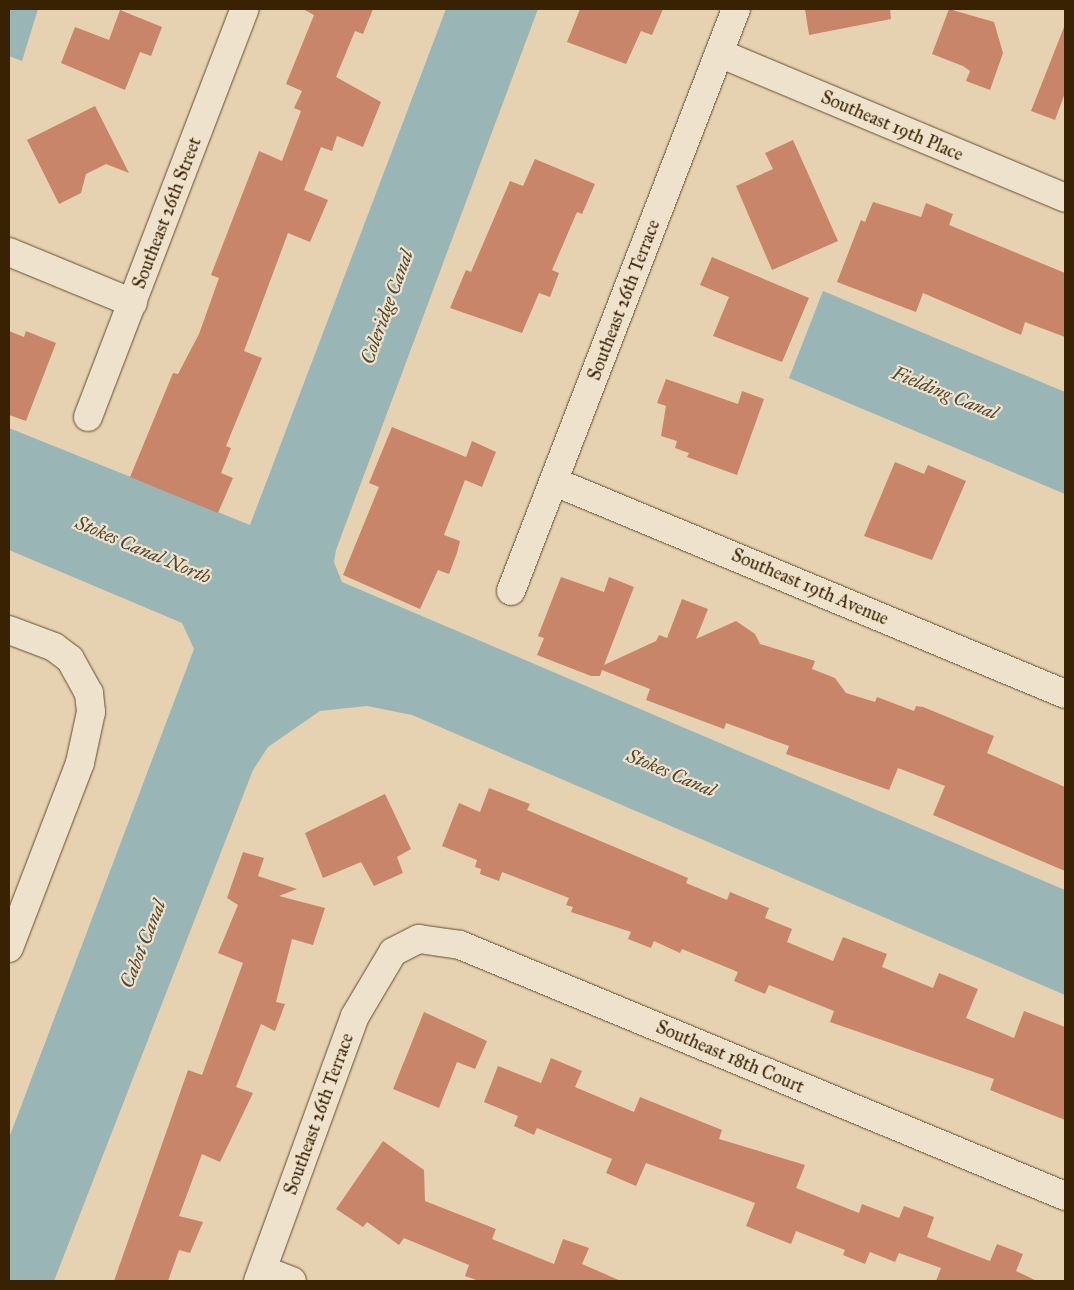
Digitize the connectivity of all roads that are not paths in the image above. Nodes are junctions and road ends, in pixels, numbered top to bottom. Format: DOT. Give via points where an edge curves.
graph roads {
  1 [pos="245,9"];
  2 [pos="736,9"];
  3 [pos="719,54"];
  4 [pos="1065,198"];
  5 [pos="9,252"];
  6 [pos="133,303"];
  7 [pos="88,417"];
  8 [pos="554,482"];
  9 [pos="511,591"];
  10 [pos="9,630"];
  11 [pos="1065,694"];
  12 [pos="9,948"];
  13 [pos="393,952"];
  14 [pos="1065,1196"];
  15 [pos="260,1276"];
  16 [pos="292,1281"];
  1 -- 6 [label="street, Southeast 26th Street"];
  2 -- 3 [label="street, Southeast 26th Terrace"];
  3 -- 4 [label="street, Southeast 19th Place"];
  3 -- 8 [label="street, Southeast 26th Terrace"];
  5 -- 6 [label="street"];
  6 -- 7 [label="street, Southeast 26th Street"];
  8 -- 9 [label="street, Southeast 26th Terrace"];
  8 -- 11 [label="street, Southeast 19th Avenue"];
  10 -- 12 [label="street" via="54,647 70,659 89,693 91,712 80,762"];
  13 -- 14 [label="street, Southeast 18th Court" via="420,939 460,945"];
  13 -- 15 [label="street, Southeast 26th Terrace" via="355,1016"];
  15 -- 16 [label="street"];
}
